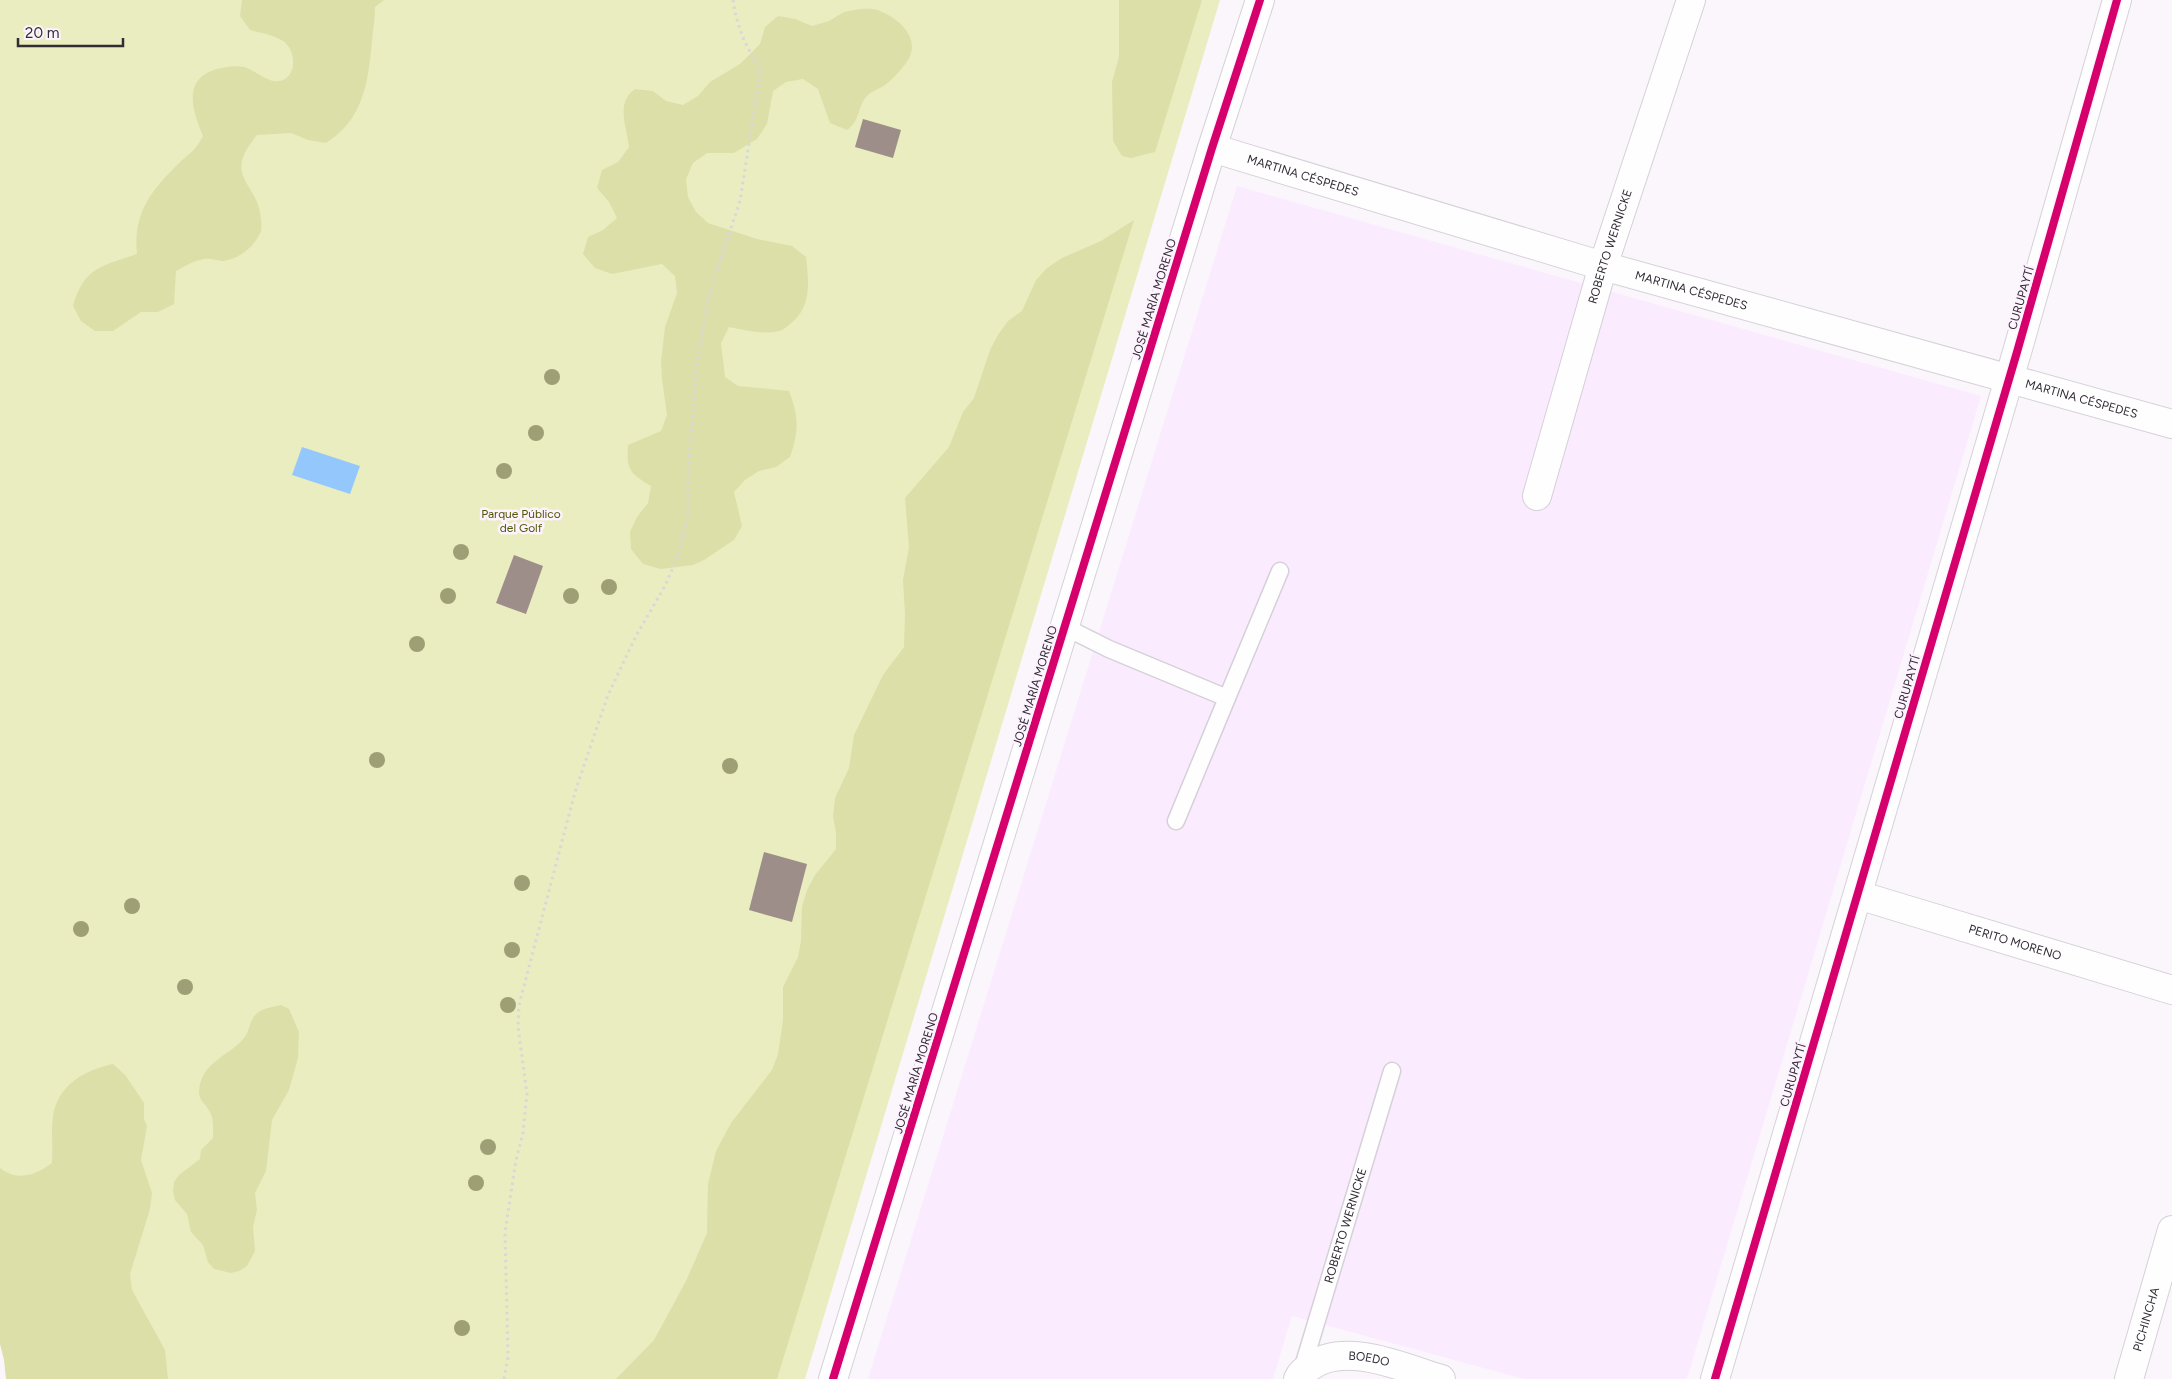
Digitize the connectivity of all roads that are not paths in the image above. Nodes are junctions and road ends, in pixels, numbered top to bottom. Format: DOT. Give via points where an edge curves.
graph roads {
  1 [pos="1260,0"];
  2 [pos="1691,0"];
  3 [pos="2117,0"];
  4 [pos="1212,148"];
  5 [pos="1603,266"];
  6 [pos="2009,378"];
  7 [pos="2172,424"];
  8 [pos="1537,496"];
  9 [pos="1280,571"];
  10 [pos="1065,627"];
  11 [pos="1227,698"];
  12 [pos="1176,821"];
  13 [pos="1858,895"];
  14 [pos="2172,990"];
  15 [pos="1392,1071"];
  16 [pos="2172,1230"];
  17 [pos="1299,1376"];
  18 [pos="833,1379"];
  19 [pos="1441,1379"];
  20 [pos="1715,1379"];
  21 [pos="2129,1379"];
  1 -- 4 [label="street, JOSÉ MARÍA MORENO"];
  2 -- 5 [label="street, ROBERTO WERNICKE"];
  3 -- 6 [label="street, CURUPAYTÍ"];
  4 -- 5 [label="street, MARTINA CÉSPEDES"];
  4 -- 10 [label="street, JOSÉ MARÍA MORENO"];
  5 -- 6 [label="street, MARTINA CÉSPEDES"];
  5 -- 8 [label="street, ROBERTO WERNICKE"];
  6 -- 7 [label="street, MARTINA CÉSPEDES"];
  6 -- 13 [label="street, CURUPAYTÍ"];
  9 -- 11 [label="lane"];
  10 -- 11 [label="lane"];
  10 -- 18 [label="street, JOSÉ MARÍA MORENO"];
  11 -- 12 [label="lane"];
  13 -- 14 [label="street, PERITO MORENO"];
  13 -- 20 [label="street, CURUPAYTÍ"];
  15 -- 17 [label="lane, ROBERTO WERNICKE"];
  16 -- 21 [label="street, PICHINCHA"];
  17 -- 19 [label="street, BOEDO" via="1320,1359 1344,1354 1374,1359"];
}
